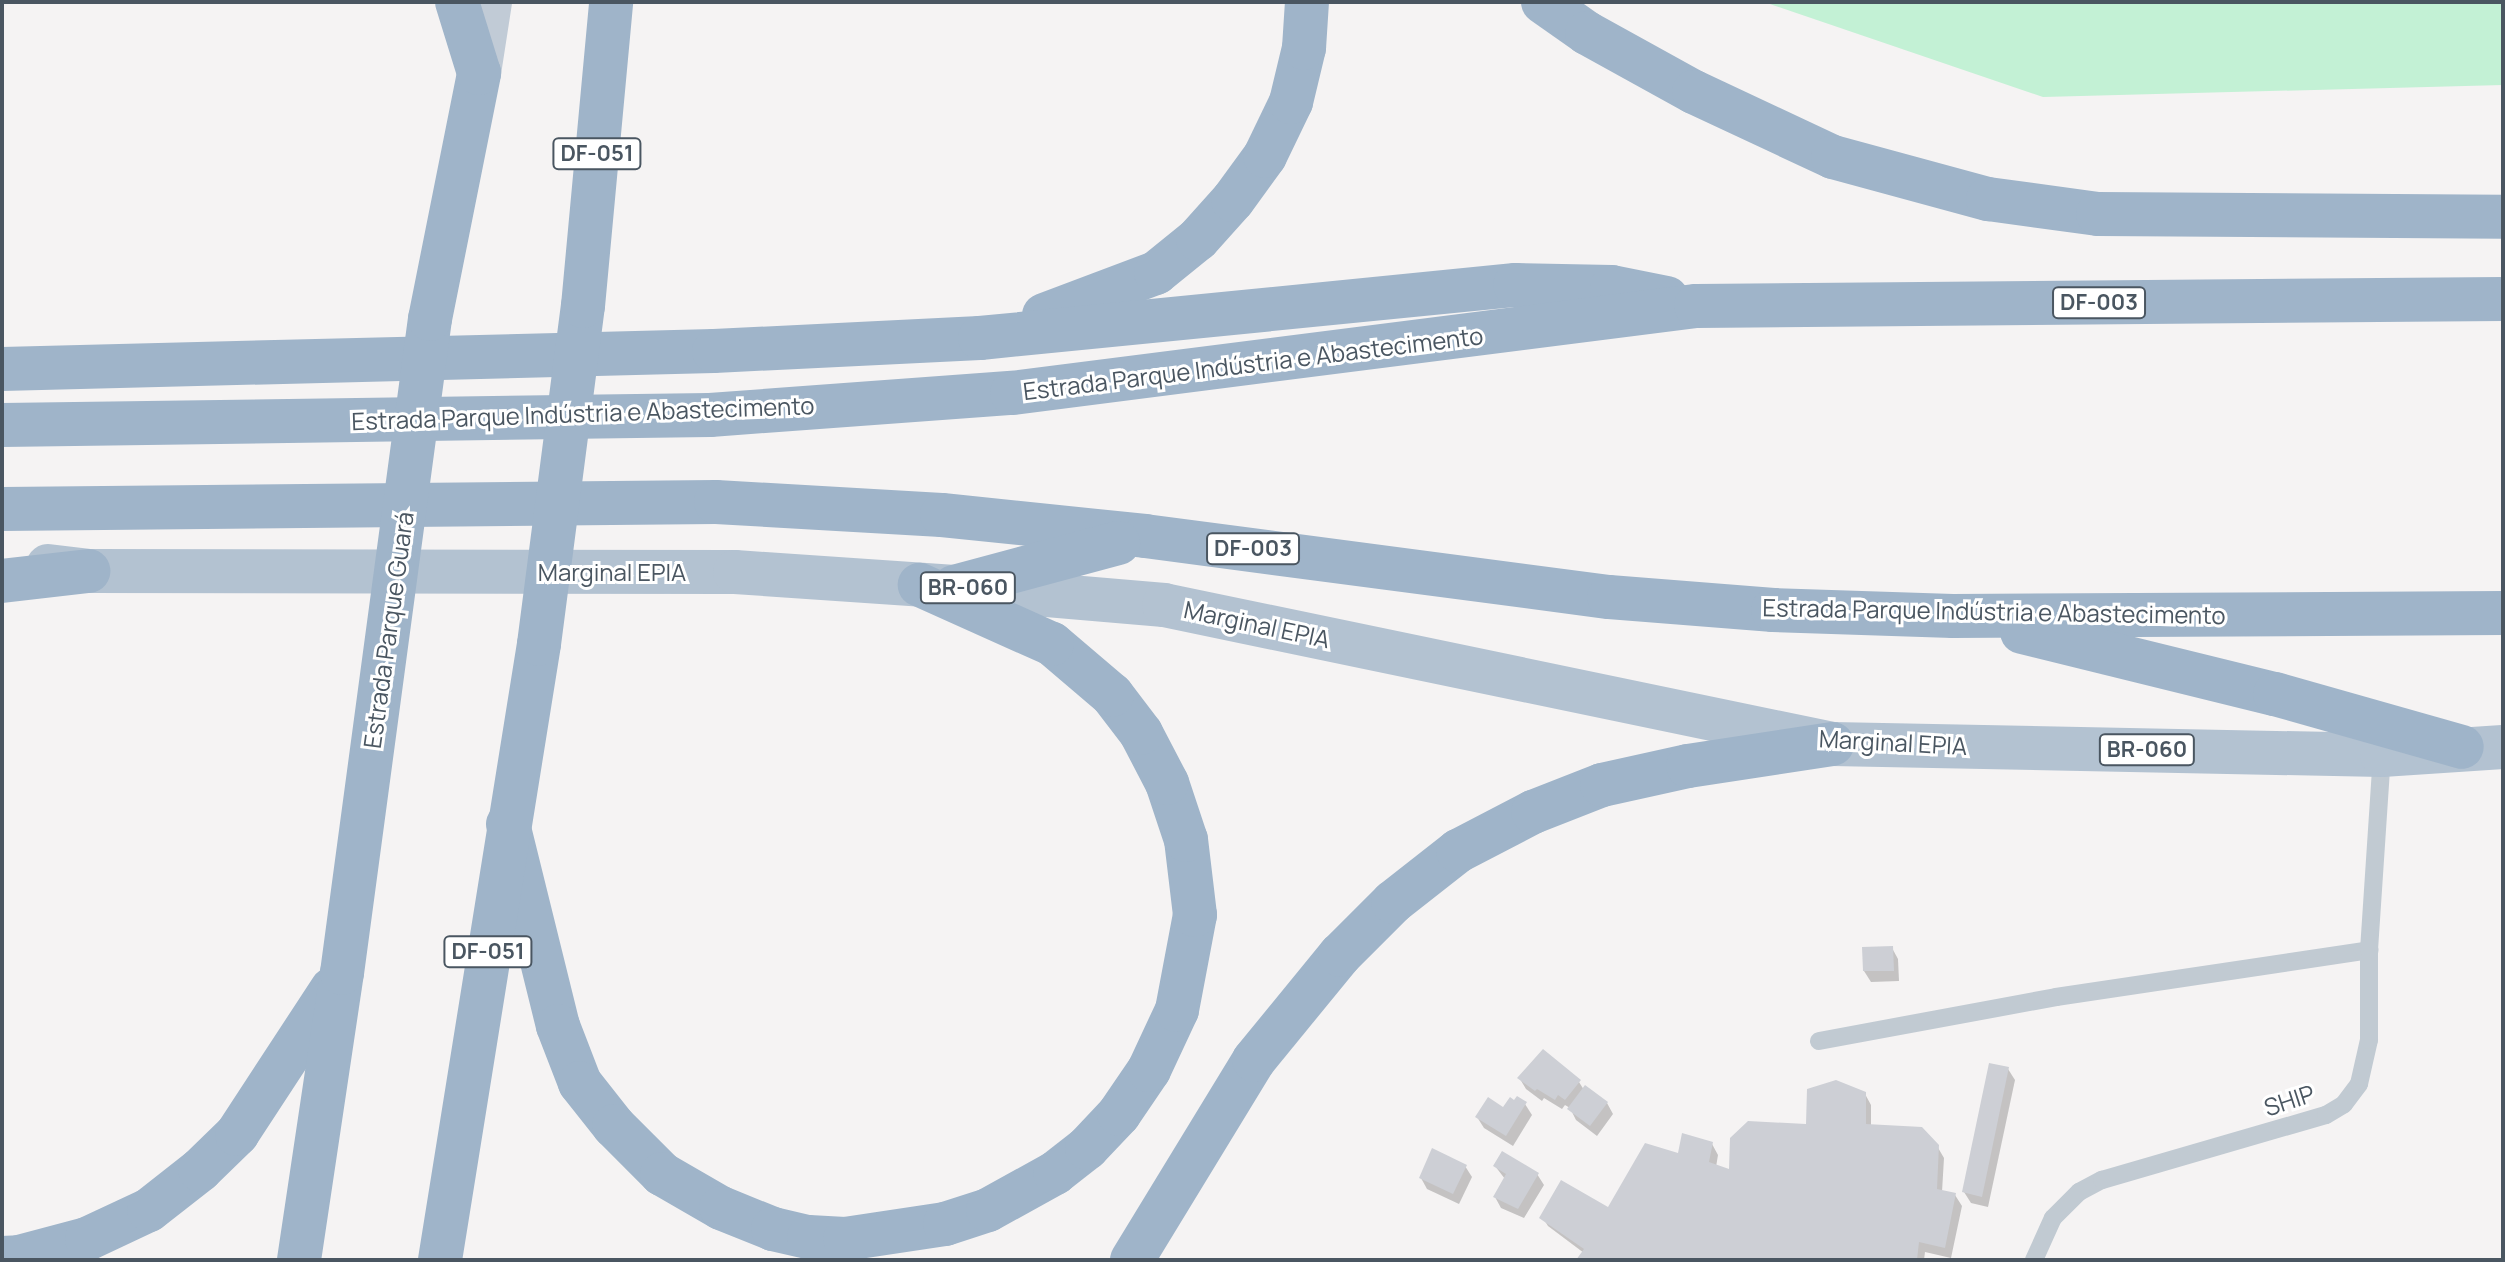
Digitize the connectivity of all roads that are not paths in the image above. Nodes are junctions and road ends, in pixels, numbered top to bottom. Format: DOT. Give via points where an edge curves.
graph roads {
  1 [pos="457,2"];
  2 [pos="490,2"];
  3 [pos="611,2"];
  4 [pos="1307,2"];
  5 [pos="1543,2"];
  6 [pos="479,73"];
  7 [pos="2503,217"];
  8 [pos="2503,299"];
  9 [pos="1696,306"];
  10 [pos="980,338"];
  11 [pos="2,345"];
  12 [pos="101,368"];
  13 [pos="2,369"];
  14 [pos="2,425"];
  15 [pos="2,509"];
  16 [pos="1145,536"];
  17 [pos="2,563"];
  18 [pos="88,571"];
  19 [pos="2,581"];
  20 [pos="937,586"];
  21 [pos="2503,613"];
  22 [pos="1953,616"];
  23 [pos="1832,744"];
  24 [pos="2483,747"];
  25 [pos="2382,755"];
  26 [pos="508,824"];
  27 [pos="2369,950"];
  28 [pos="342,973"];
  29 [pos="1819,1041"];
  30 [pos="2,1258"];
  31 [pos="299,1260"];
  32 [pos="440,1260"];
  33 [pos="1132,1260"];
  34 [pos="2034,1260"];
  1 -- 6 [label="highway"];
  2 -- 6 [label="main road, Estrada Parque Guará"];
  3 -- 26 [label="highway, DF-051" via="583,306 539,644"];
  4 -- 10 [label="highway" via="1304,48 1291,102 1265,156 1198,239 1156,273"];
  5 -- 7 [label="highway" via="1587,33 1694,92 1833,157 1988,199 2098,214"];
  6 -- 28 [label="highway, Estrada Parque Guará" via="430,319"];
  8 -- 9 [label="highway, Estrada Parque Indústria e Abastecimento / DF-003"];
  9 -- 10 [label="highway" via="1612,287 1515,285"];
  9 -- 14 [label="highway, Estrada Parque Indústria e Abastecimento / DF-003" via="1012,393 710,415"];
  10 -- 12 [label="highway"];
  11 -- 12 [label="highway"];
  12 -- 13 [label="highway"];
  15 -- 16 [label="highway, Estrada Parque Indústria e Abastecimento / DF-003" via="716,502 942,515"];
  16 -- 20 [label="highway"];
  16 -- 22 [label="highway, Estrada Parque Indústria e Abastecimento / DF-003" via="1609,597"];
  17 -- 18 [label="main road, Marginal EPIA / BR-060"];
  18 -- 19 [label="highway"];
  18 -- 20 [label="main road, Marginal EPIA / BR-060" via="735,572"];
  20 -- 23 [label="main road, Marginal EPIA / BR-060" via="1164,605"];
  20 -- 26 [label="highway" via="1052,644 1112,695 1141,733 1167,783 1186,840 1195,915 1177,1010 1149,1070 1119,1114 1055,1173 988,1210 945,1224 845,1239 773,1229 721,1208 662,1174 580,1083 558,1026"];
  21 -- 22 [label="highway, Estrada Parque Indústria e Abastecimento / DF-003"];
  22 -- 24 [label="highway"];
  23 -- 25 [label="main road, Marginal EPIA / BR-060"];
  23 -- 33 [label="highway" via="1602,785 1533,812 1458,851 1393,902 1340,955 1254,1060"];
  24 -- 25 [label="main road, Marginal EPIA / BR-060"];
  25 -- 27 [label="lane, SHIP"];
  26 -- 32 [label="highway, DF-051"];
  27 -- 29 [label="lane" via="2056,997"];
  27 -- 34 [label="lane, SHIP" via="2369,1040 2359,1084 2344,1104 2326,1115 2102,1180 2079,1192 2053,1218"];
  28 -- 30 [label="highway" via="237,1134 200,1170 149,1210 87,1239"];
  28 -- 31 [label="highway, Estrada Parque Guará"];
}
